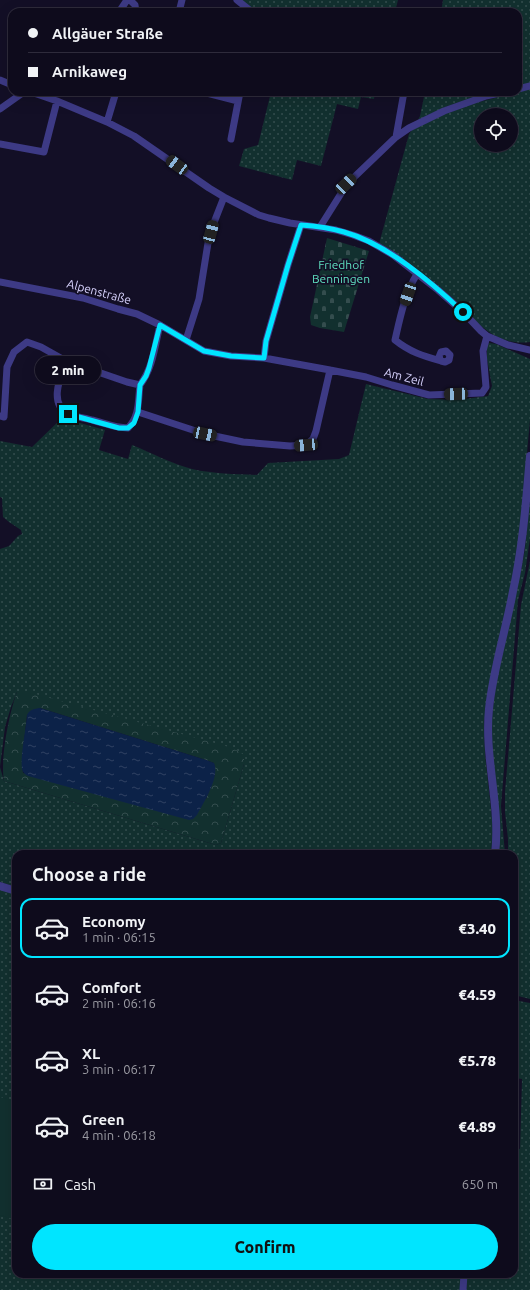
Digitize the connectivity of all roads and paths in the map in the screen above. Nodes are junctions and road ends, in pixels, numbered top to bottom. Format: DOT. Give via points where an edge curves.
graph roads {
  1 [pos="128,0"];
  2 [pos="236,0"];
  3 [pos="135,8"];
  4 [pos="247,8"];
  5 [pos="18,96"];
  6 [pos="43,96"];
  7 [pos="115,96"];
  8 [pos="219,96"];
  9 [pos="239,96"];
  10 [pos="403,96"];
  11 [pos="486,96"];
  12 [pos="57,101"];
  13 [pos="238,101"];
  14 [pos="0,109"];
  15 [pos="107,122"];
  16 [pos="396,137"];
  17 [pos="230,139"];
  18 [pos="0,144"];
  19 [pos="224,197"];
  20 [pos="301,225"];
  21 [pos="320,227"];
  22 [pos="417,274"];
  23 [pos="0,282"];
  24 [pos="160,325"];
  25 [pos="487,336"];
  26 [pos="186,340"];
  27 [pos="530,350"];
  28 [pos="264,358"];
  29 [pos="66,361"];
  30 [pos="442,361"];
  31 [pos="330,370"];
  32 [pos="140,385"];
  33 [pos="138,412"];
  34 [pos="0,416"];
  35 [pos="530,456"];
  36 [pos="495,850"];
  37 [pos="0,886"];
  38 [pos="12,890"];
  39 [pos="464,1278"];
  40 [pos="463,1290"];
  1 -- 3 [label="street"];
  2 -- 4 [label="street"];
  5 -- 14 [label="street"];
  6 -- 12 [label="street"];
  7 -- 15 [label="street"];
  8 -- 13 [label="street"];
  9 -- 13 [label="street"];
  10 -- 16 [label="street"];
  11 -- 16 [label="street" via="444,110"];
  12 -- 15 [label="street"];
  12 -- 18 [label="street" via="44,152"];
  13 -- 17 [label="street"];
  15 -- 19 [label="street" via="146,143 193,178"];
  16 -- 21 [label="street" via="346,184"];
  19 -- 20 [label="street" via="269,218"];
  19 -- 26 [label="street" via="214,220 199,299"];
  20 -- 21 [label="street"];
  20 -- 28 [label="street" via="266,341"];
  21 -- 22 [label="street" via="345,232 369,241 393,255"];
  22 -- 25 [label="street" via="452,302"];
  22 -- 30 [label="street" via="400,316 395,340 406,349"];
  23 -- 24 [label="street, Alpenstraße" via="82,298 138,314"];
  24 -- 26 [label="street, Alpenstraße"];
  24 -- 32 [label="street" via="149,368"];
  25 -- 27 [label="street" via="508,345"];
  25 -- 31 [label="street, Am Zeil" via="483,351 486,387 482,393 429,395 366,377"];
  26 -- 28 [label="street, Am Zeil" via="204,351"];
  28 -- 31 [label="street, Am Zeil"];
  29 -- 32 [label="street"];
  29 -- 33 [label="street" via="57,392 60,407 68,414 119,428 128,428 134,423"];
  29 -- 34 [label="street" via="27,342 14,352 7,367 4,417"];
  31 -- 33 [label="street" via="316,431 306,445 242,442 205,434"];
  32 -- 33 [label="street"];
  35 -- 36 [label="street" via="520,558 489,708 488,742 496,817"];
  37 -- 38 [label="street"];
  39 -- 40 [label="street"];
}
